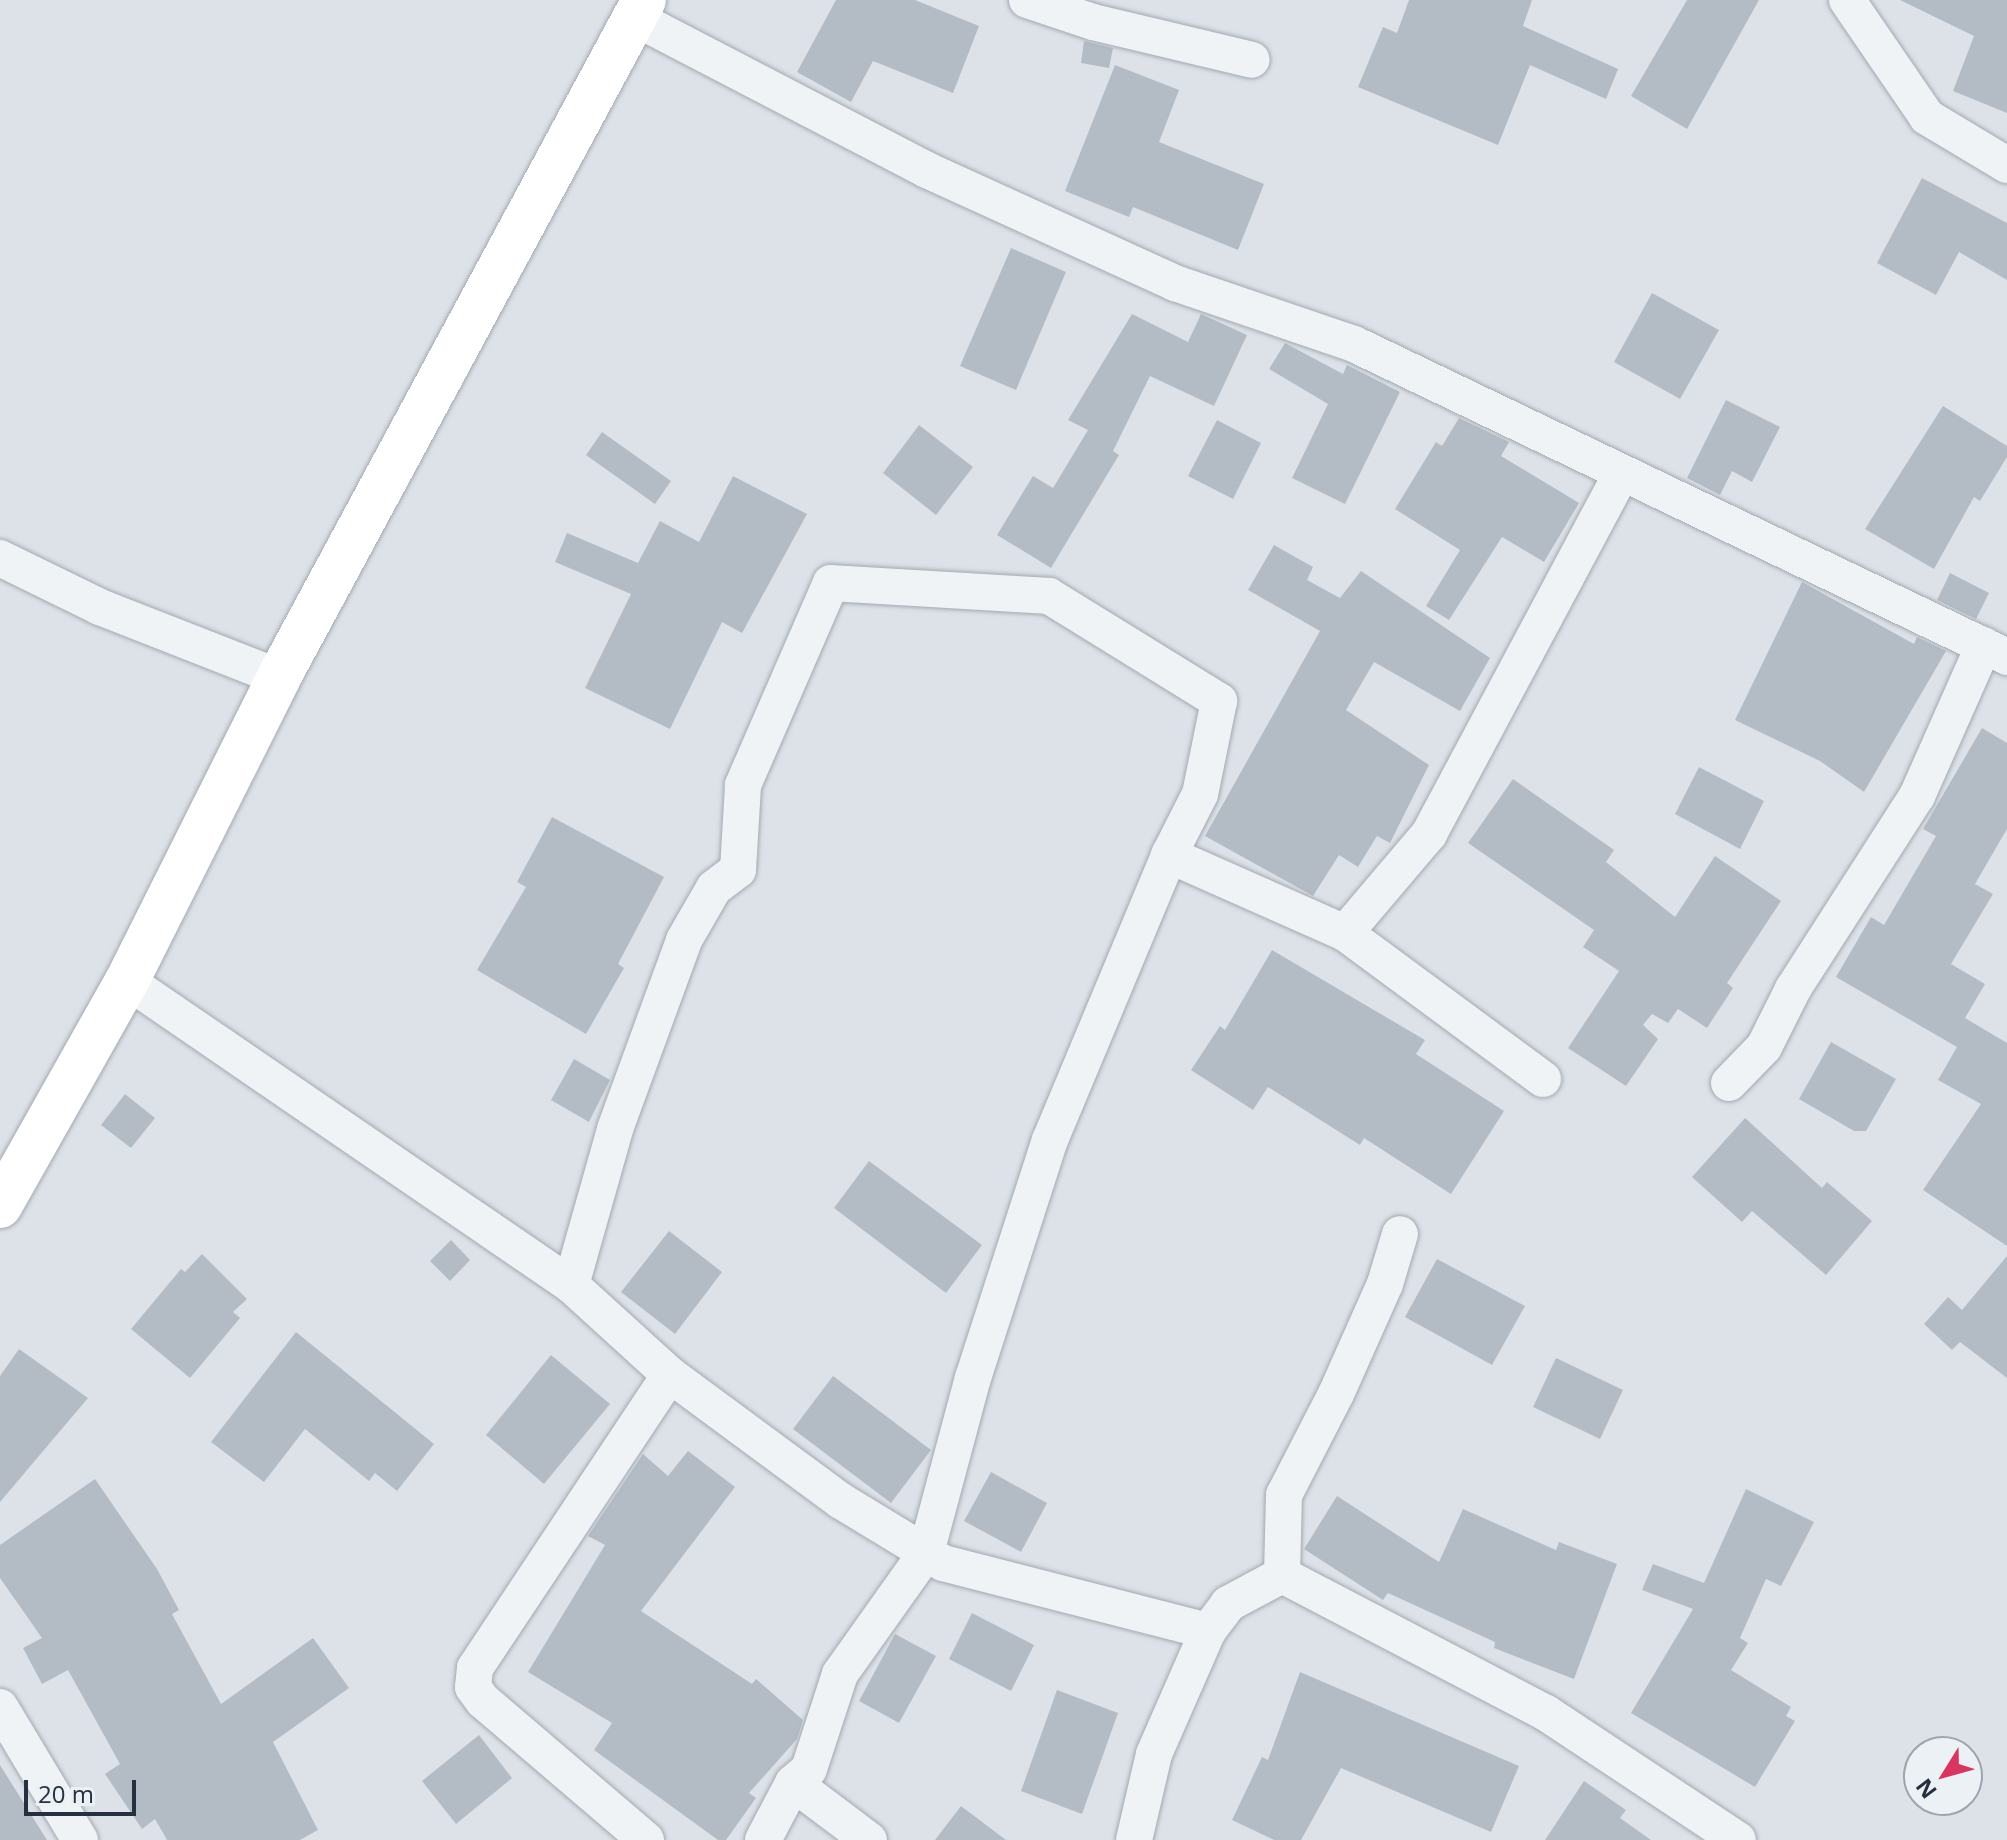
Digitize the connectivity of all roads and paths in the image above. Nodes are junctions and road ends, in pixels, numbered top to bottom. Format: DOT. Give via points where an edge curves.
graph roads {
  1 [pos="1027,0"];
  2 [pos="1847,0"];
  3 [pos="640,9"];
  4 [pos="1252,60"];
  5 [pos="2007,165"];
  6 [pos="1622,473"];
  7 [pos="0,558"];
  8 [pos="1996,651"];
  9 [pos="279,677"];
  10 [pos="1169,855"];
  11 [pos="1345,933"];
  12 [pos="127,981"];
  13 [pos="1543,1079"];
  14 [pos="1729,1083"];
  15 [pos="0,1206"];
  16 [pos="1400,1234"];
  17 [pos="571,1285"];
  18 [pos="670,1375"];
  19 [pos="926,1553"];
  20 [pos="1282,1575"];
  21 [pos="1208,1631"];
  22 [pos="0,1707"];
  23 [pos="793,1783"];
  24 [pos="80,1840"];
  25 [pos="646,1840"];
  26 [pos="763,1840"];
  27 [pos="869,1840"];
  28 [pos="1134,1840"];
  29 [pos="1738,1840"];
  1 -- 4 [label="street" via="1093,22"];
  2 -- 5 [label="street" via="1927,117"];
  3 -- 6 [label="street" via="941,177 1175,283 1354,344"];
  3 -- 9 [label="main road"];
  6 -- 8 [label="street"];
  6 -- 11 [label="street" via="1429,834"];
  7 -- 9 [label="street" via="100,607"];
  8 -- 14 [label="street" via="1917,796 1793,989 1764,1047"];
  9 -- 12 [label="main road"];
  10 -- 11 [label="street"];
  10 -- 17 [label="street" via="1200,794 1219,701 1049,596 831,583 743,785 738,870 714,888 684,940 615,1129"];
  10 -- 19 [label="street" via="1050,1140 973,1378"];
  11 -- 13 [label="street"];
  12 -- 15 [label="main road"];
  12 -- 17 [label="street"];
  16 -- 20 [label="street" via="1355,1353 1284,1495"];
  17 -- 18 [label="street"];
  18 -- 19 [label="street" via="841,1501"];
  18 -- 25 [label="street" via="475,1668 473,1687"];
  19 -- 21 [label="street" via="943,1563 1036,1590"];
  19 -- 23 [label="street" via="840,1674 809,1769"];
  20 -- 21 [label="street" via="1228,1604"];
  20 -- 29 [label="street" via="1546,1713"];
  21 -- 28 [label="street" via="1154,1754"];
  22 -- 24 [label="street"];
  23 -- 26 [label="street"];
  23 -- 27 [label="street"];
}
